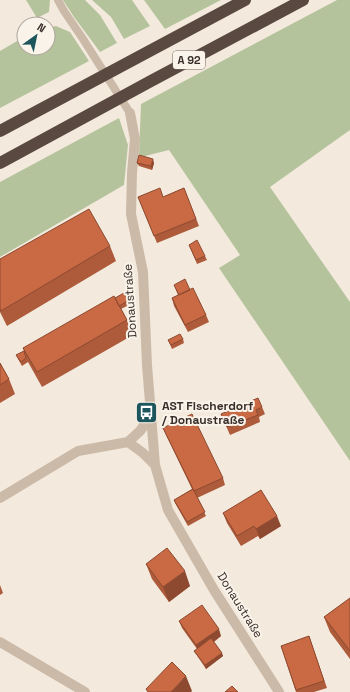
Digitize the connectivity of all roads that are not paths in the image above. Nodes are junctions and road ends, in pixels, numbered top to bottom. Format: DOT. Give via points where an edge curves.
graph roads {
  1 [pos="58,0"];
  2 [pos="245,0"];
  3 [pos="303,0"];
  4 [pos="130,113"];
  5 [pos="0,131"];
  6 [pos="0,163"];
  7 [pos="150,417"];
  8 [pos="128,442"];
  9 [pos="154,465"];
  10 [pos="0,498"];
  11 [pos="0,642"];
  12 [pos="85,692"];
  13 [pos="279,692"];
  1 -- 4 [label="lane"];
  2 -- 5 [label="highway, A 92"];
  3 -- 6 [label="highway, A 92"];
  4 -- 7 [label="street, Donaustraße" via="135,139 131,214 143,272"];
  7 -- 8 [label="street"];
  7 -- 9 [label="street, Donaustraße"];
  8 -- 9 [label="street, Donaustraße"];
  8 -- 10 [label="street" via="78,452"];
  9 -- 13 [label="street, Donaustraße" via="168,510 214,590"];
  11 -- 12 [label="street"];
}
